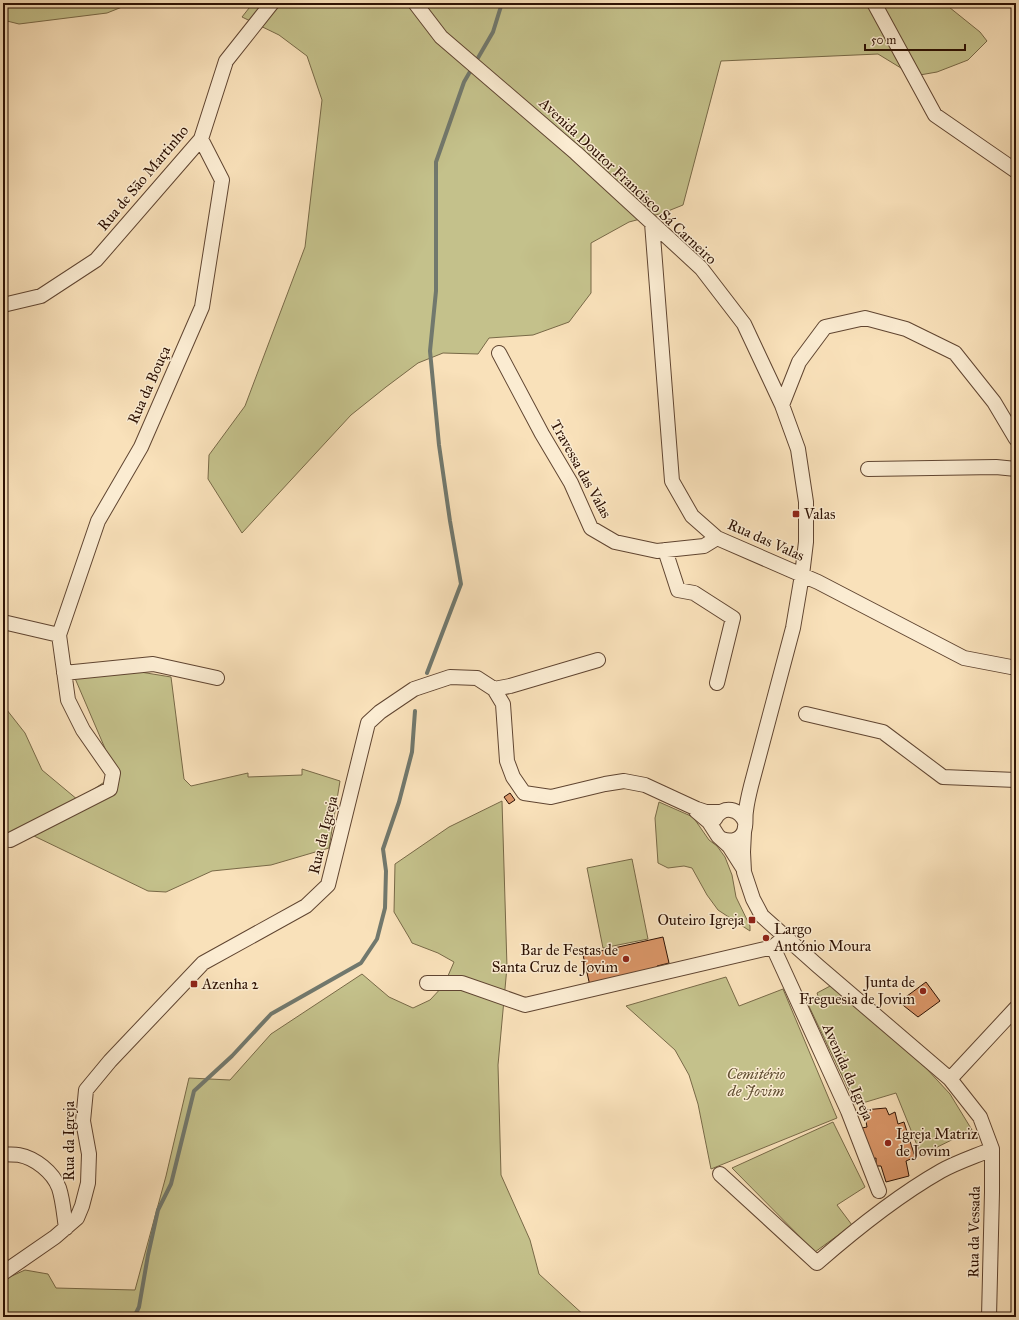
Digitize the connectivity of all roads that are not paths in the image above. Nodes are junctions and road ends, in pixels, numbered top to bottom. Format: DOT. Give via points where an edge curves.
graph roads {
  1 [pos="272,3"];
  2 [pos="415,3"];
  3 [pos="874,3"];
  4 [pos="201,139"];
  5 [pos="1016,171"];
  6 [pos="652,223"];
  7 [pos="3,305"];
  8 [pos="499,353"];
  9 [pos="782,405"];
  10 [pos="1016,439"];
  11 [pos="868,469"];
  12 [pos="1016,469"];
  13 [pos="717,538"];
  14 [pos="665,550"];
  15 [pos="802,575"];
  16 [pos="3,622"];
  17 [pos="59,635"];
  18 [pos="598,660"];
  19 [pos="1016,666"];
  20 [pos="64,673"];
  21 [pos="217,678"];
  22 [pos="717,682"];
  23 [pos="494,689"];
  24 [pos="806,714"];
  25 [pos="1016,780"];
  26 [pos="751,786"];
  27 [pos="687,805"];
  28 [pos="726,811"];
  29 [pos="745,827"];
  30 [pos="718,835"];
  31 [pos="10,840"];
  32 [pos="744,872"];
  33 [pos="785,937"];
  34 [pos="772,947"];
  35 [pos="427,983"];
  36 [pos="1016,1008"];
  37 [pos="950,1079"];
  38 [pos="992,1149"];
  39 [pos="3,1154"];
  40 [pos="720,1174"];
  41 [pos="879,1191"];
  42 [pos="66,1228"];
  43 [pos="3,1273"];
  44 [pos="989,1317"];
  1 -- 4 [label="street, Rua de São Martinho" via="226,61"];
  2 -- 6 [label="street, Avenida Doutor Francisco Sá Carneiro" via="441,37 576,153"];
  3 -- 5 [label="street" via="935,115"];
  4 -- 7 [label="street, Rua de São Martinho" via="96,260 41,296"];
  4 -- 17 [label="street, Rua da Bouça" via="222,180 202,307 141,447 98,521"];
  6 -- 9 [label="street, Avenida Doutor Francisco Sá Carneiro" via="701,268 744,324"];
  6 -- 13 [label="street, Rua das Valas" via="672,481 692,516"];
  8 -- 14 [label="street, Travessa das Valas" via="571,483 591,528 614,542 657,551"];
  9 -- 10 [label="street" via="799,362 825,327 865,318 906,329 955,354 994,402"];
  9 -- 15 [label="street, Avenida Doutor Francisco Sá Carneiro" via="798,449 806,502 806,542"];
  11 -- 12 [label="street"];
  13 -- 14 [label="street, Travessa das Valas" via="704,546"];
  13 -- 15 [label="street, Rua das Valas"];
  14 -- 22 [label="street" via="678,590 694,593 733,618"];
  15 -- 19 [label="street, Rua das Valas" via="964,658"];
  15 -- 26 [label="street, Avenida Doutor Francisco Sá Carneiro" via="793,628"];
  16 -- 17 [label="street"];
  17 -- 20 [label="street"];
  18 -- 23 [label="street"];
  20 -- 21 [label="street" via="153,664"];
  20 -- 31 [label="street" via="68,700 83,730 113,773 110,789"];
  23 -- 27 [label="street, Rua da Igreja" via="503,704 507,761 513,777 524,793 551,797 624,781 645,785"];
  23 -- 42 [label="street, Rua da Igreja" via="477,678 450,677 414,689 368,723 328,885 306,906 203,964 110,1061 86,1090 83,1121 89,1154 88,1183 77,1218"];
  24 -- 25 [label="street" via="882,732 943,777"];
  26 -- 28 [label="street, Avenida Doutor Francisco Sá Carneiro" via="744,802"];
  26 -- 29 [label="street, Avenida Doutor Francisco Sá Carneiro"];
  27 -- 28 [label="street, Rua da Igreja" via="706,812"];
  27 -- 30 [label="street, Rua da Igreja" via="703,816"];
  28 -- 29 [label="street" via="740,814"];
  28 -- 30 [label="street" via="715,820"];
  29 -- 30 [label="street" via="737,840 727,841"];
  29 -- 32 [label="street, Avenida Doutor Francisco Sá Carneiro"];
  30 -- 32 [label="street, Rua da Igreja" via="733,852"];
  32 -- 33 [label="street" via="762,916"];
  33 -- 34 [label="street"];
  33 -- 37 [label="street"];
  34 -- 35 [label="street" via="525,1005 462,983"];
  34 -- 41 [label="street, Avenida da Igreja" via="848,1111"];
  36 -- 37 [label="street"];
  37 -- 38 [label="street" via="980,1117"];
  38 -- 40 [label="street" via="942,1171 912,1190 851,1234 817,1263"];
  38 -- 44 [label="street, Rua da Vessada"];
  39 -- 42 [label="street" via="20,1155 30,1159 49,1173 59,1188"];
  42 -- 43 [label="street, Rua da Igreja"];
}
